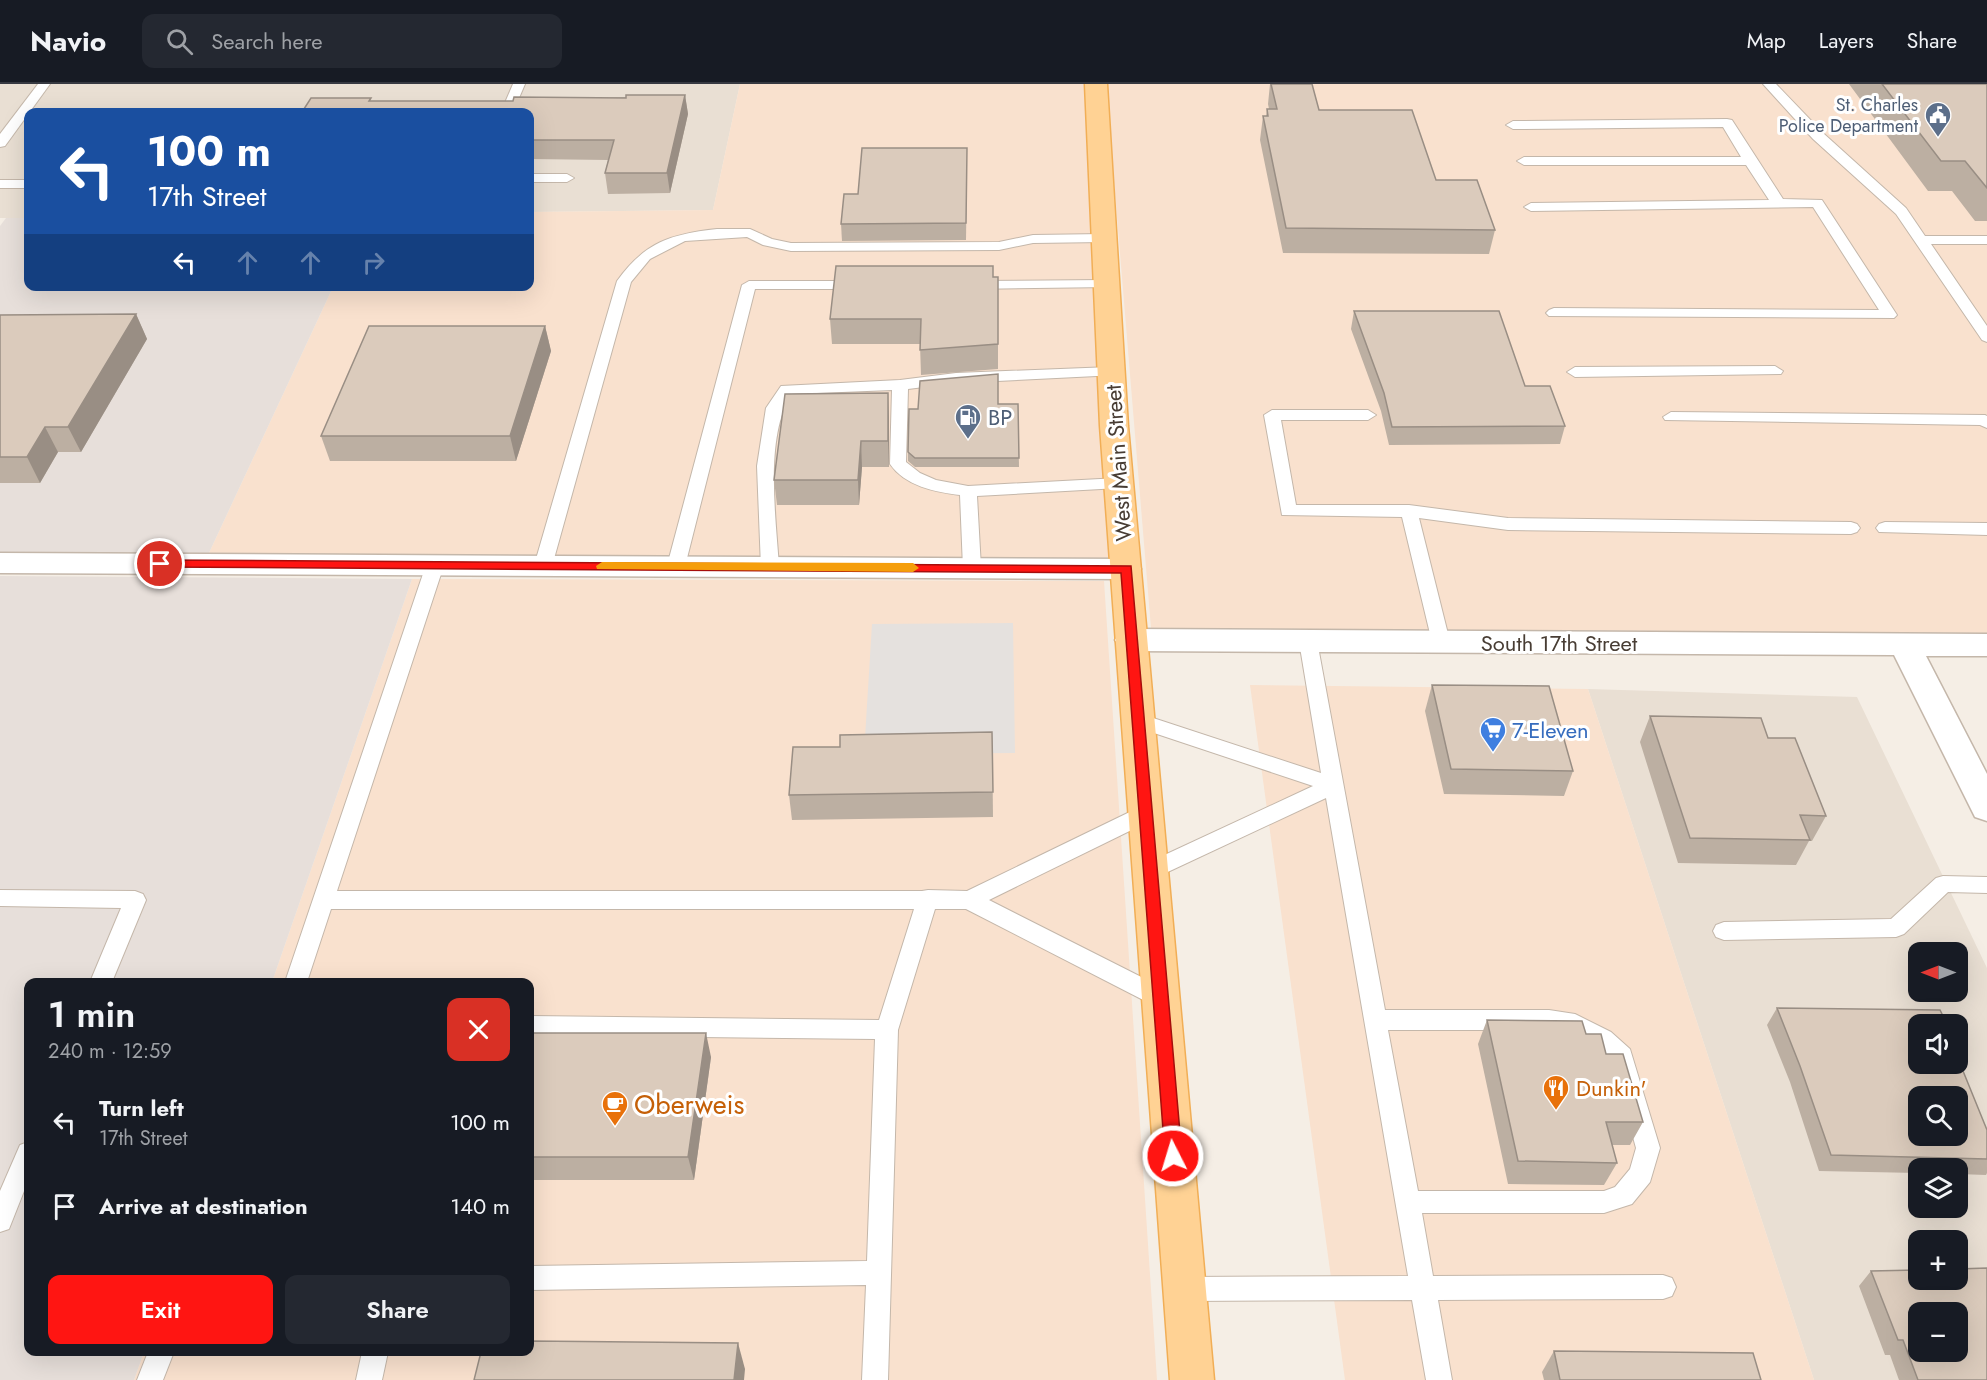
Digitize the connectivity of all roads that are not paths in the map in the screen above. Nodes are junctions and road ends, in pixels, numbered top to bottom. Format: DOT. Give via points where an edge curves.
graph roads {
  1 [pos="44,84"];
  2 [pos="519,84"];
  3 [pos="1096,84"];
  4 [pos="1770,84"];
  5 [pos="26,108"];
  6 [pos="509,108"];
  7 [pos="24,111"];
  8 [pos="1514,125"];
  9 [pos="0,143"];
  10 [pos="1524,161"];
  11 [pos="1750,161"];
  12 [pos="534,178"];
  13 [pos="567,178"];
  14 [pos="0,184"];
  15 [pos="24,184"];
  16 [pos="1779,204"];
  17 [pos="1531,207"];
  18 [pos="1104,238"];
  19 [pos="1921,240"];
  20 [pos="1987,240"];
  21 [pos="1106,284"];
  22 [pos="880,285"];
  23 [pos="951,285"];
  24 [pos="1554,313"];
  25 [pos="1987,338"];
  26 [pos="1775,371"];
  27 [pos="1111,372"];
  28 [pos="1575,372"];
  29 [pos="900,385"];
  30 [pos="1368,415"];
  31 [pos="1671,417"];
  32 [pos="1987,423"];
  33 [pos="1119,483"];
  34 [pos="968,491"];
  35 [pos="1409,511"];
  36 [pos="1851,528"];
  37 [pos="1885,528"];
  38 [pos="1987,529"];
  39 [pos="0,563"];
  40 [pos="435,565"];
  41 [pos="543,566"];
  42 [pos="676,566"];
  43 [pos="770,567"];
  44 [pos="972,568"];
  45 [pos="1126,569"];
  46 [pos="1131,640"];
  47 [pos="1308,641"];
  48 [pos="1441,642"];
  49 [pos="1905,645"];
  50 [pos="1987,645"];
  51 [pos="1137,720"];
  52 [pos="1334,785"];
  53 [pos="1987,808"];
  54 [pos="1145,814"];
  55 [pos="1150,870"];
  56 [pos="1987,885"];
  57 [pos="0,898"];
  58 [pos="928,898"];
  59 [pos="323,900"];
  60 [pos="969,900"];
  61 [pos="1724,931"];
  62 [pos="103,978"];
  63 [pos="297,978"];
  64 [pos="1161,998"];
  65 [pos="1375,1020"];
  66 [pos="534,1025"];
  67 [pos="887,1030"];
  68 [pos="24,1163"];
  69 [pos="1407,1202"];
  70 [pos="0,1221"];
  71 [pos="878,1274"];
  72 [pos="534,1278"];
  73 [pos="1422,1286"];
  74 [pos="1663,1287"];
  75 [pos="1184,1289"];
  76 [pos="159,1356"];
  77 [pos="374,1356"];
  78 [pos="150,1380"];
  79 [pos="369,1380"];
  80 [pos="875,1380"];
  81 [pos="1192,1380"];
  82 [pos="1439,1380"];
  1 -- 5 [label="lane"];
  2 -- 6 [label="lane"];
  3 -- 18 [label="main road, West Main Street"];
  4 -- 19 [label="lane" via="1818,136 1901,211"];
  7 -- 9 [label="lane"];
  8 -- 11 [label="lane" via="1727,123"];
  10 -- 11 [label="lane"];
  11 -- 16 [label="lane"];
  12 -- 13 [label="lane"];
  14 -- 15 [label="lane"];
  16 -- 17 [label="lane"];
  16 -- 24 [label="lane" via="1817,203 1888,315"];
  18 -- 21 [label="main road, West Main Street"];
  18 -- 41 [label="lane" via="1033,238 999,246 791,247 750,233 717,233 682,237 645,256 624,281"];
  19 -- 20 [label="lane"];
  19 -- 25 [label="lane"];
  21 -- 23 [label="lane"];
  21 -- 27 [label="main road, West Main Street"];
  22 -- 42 [label="lane" via="749,285"];
  26 -- 28 [label="lane"];
  27 -- 29 [label="lane" via="956,378"];
  27 -- 33 [label="main road, West Main Street"];
  29 -- 34 [label="lane" via="898,464 914,478 937,487"];
  29 -- 43 [label="lane" via="787,389 774,408 765,466"];
  30 -- 35 [label="lane" via="1272,415 1288,511"];
  31 -- 32 [label="lane"];
  33 -- 34 [label="lane"];
  33 -- 45 [label="main road, West Main Street"];
  34 -- 44 [label="lane"];
  35 -- 36 [label="lane" via="1508,524"];
  35 -- 48 [label="lane"];
  37 -- 38 [label="lane"];
  39 -- 40 [label="street"];
  40 -- 41 [label="street"];
  40 -- 59 [label="lane"];
  41 -- 42 [label="street"];
  42 -- 43 [label="street"];
  43 -- 44 [label="street"];
  44 -- 45 [label="street"];
  45 -- 46 [label="main road, West Main Street"];
  46 -- 47 [label="street, South 17th Street"];
  46 -- 51 [label="main road, West Main Street"];
  47 -- 48 [label="street, South 17th Street"];
  47 -- 52 [label="lane"];
  48 -- 49 [label="street, South 17th Street"];
  49 -- 50 [label="street, South 17th Street"];
  49 -- 53 [label="street"];
  51 -- 52 [label="lane"];
  51 -- 54 [label="main road, West Main Street"];
  52 -- 55 [label="lane"];
  52 -- 65 [label="lane"];
  54 -- 55 [label="main road, West Main Street"];
  54 -- 60 [label="lane"];
  55 -- 64 [label="main road, West Main Street"];
  56 -- 61 [label="lane" via="1943,884 1896,928"];
  57 -- 62 [label="lane" via="135,900"];
  58 -- 59 [label="lane"];
  58 -- 60 [label="lane"];
  58 -- 67 [label="lane"];
  59 -- 63 [label="lane"];
  60 -- 64 [label="lane"];
  64 -- 75 [label="main road, West Main Street"];
  65 -- 69 [label="lane"];
  65 -- 69 [label="lane" via="1549,1020 1575,1024 1603,1039 1622,1056 1648,1148 1641,1174 1623,1196 1604,1202"];
  66 -- 67 [label="lane"];
  67 -- 71 [label="lane"];
  68 -- 70 [label="lane"];
  69 -- 73 [label="lane"];
  71 -- 72 [label="lane"];
  71 -- 80 [label="lane"];
  73 -- 74 [label="lane"];
  73 -- 75 [label="lane"];
  73 -- 82 [label="lane"];
  75 -- 81 [label="main road, West Main Street"];
  76 -- 78 [label="lane"];
  77 -- 79 [label="lane"];
}
